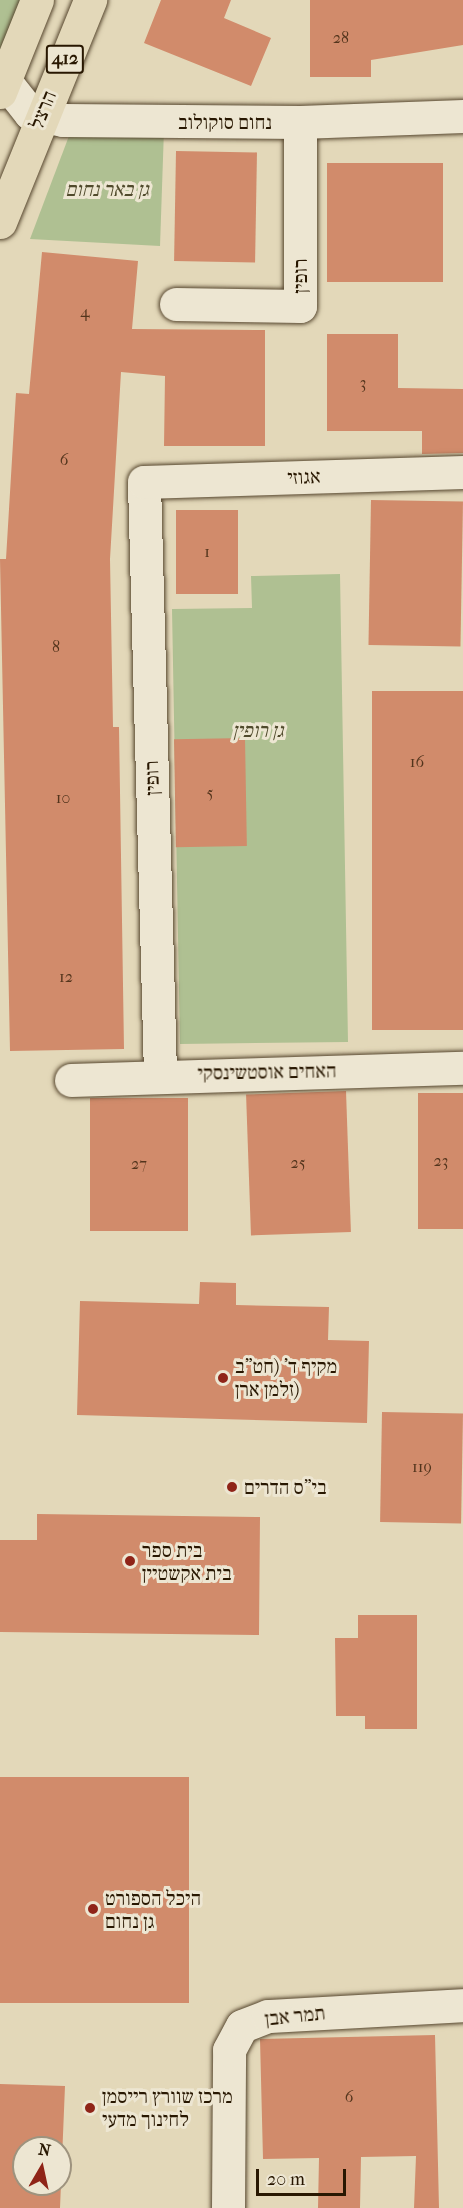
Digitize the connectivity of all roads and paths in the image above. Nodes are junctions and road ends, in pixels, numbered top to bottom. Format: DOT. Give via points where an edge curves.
graph roads {
  1 [pos="37,0"];
  2 [pos="90,0"];
  3 [pos="2,86"];
  4 [pos="463,116"];
  5 [pos="40,117"];
  6 [pos="300,122"];
  7 [pos="0,222"];
  8 [pos="176,304"];
  9 [pos="463,472"];
  10 [pos="144,482"];
  11 [pos="463,1068"];
  12 [pos="160,1074"];
  13 [pos="71,1080"];
  14 [pos="463,2005"];
  15 [pos="228,2208"];
  1 -- 3 [label="main road, 412"];
  2 -- 5 [label="main road, הרצל / 412"];
  3 -- 5 [label="street" via="21,107"];
  4 -- 6 [label="street, נחום סוקולוב"];
  5 -- 6 [label="street, נחום סוקולוב"];
  5 -- 7 [label="main road, הרצל / 412"];
  6 -- 8 [label="street, רופין" via="300,306"];
  9 -- 10 [label="street, אגוזי"];
  10 -- 12 [label="street, רופין"];
  11 -- 12 [label="street, האחים אוסטשינסקי"];
  12 -- 13 [label="street, האחים אוסטשינסקי"];
  14 -- 15 [label="street, תמר אבן" via="268,2016 242,2026 229,2050"];
}
